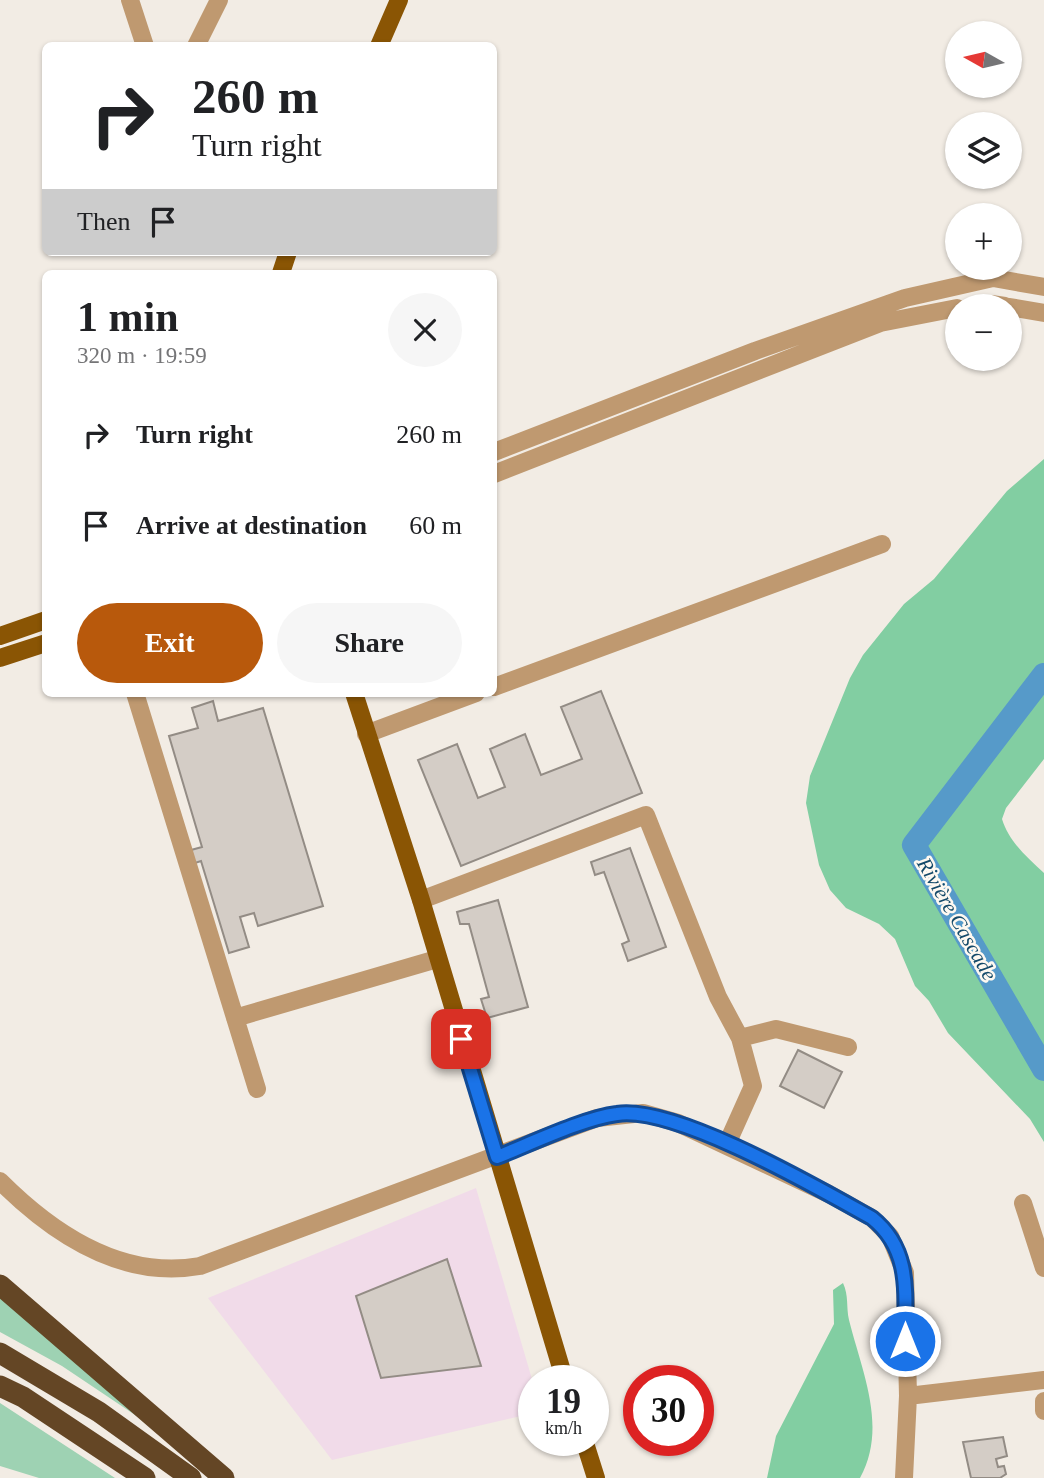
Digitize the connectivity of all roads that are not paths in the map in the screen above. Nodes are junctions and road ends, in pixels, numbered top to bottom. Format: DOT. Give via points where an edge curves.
graph roads {
  1 [pos="131,0"];
  2 [pos="219,0"];
  3 [pos="399,0"];
  4 [pos="144,42"];
  5 [pos="198,42"];
  6 [pos="381,42"];
  7 [pos="1044,287"];
  8 [pos="1022,309"];
  9 [pos="945,310"];
  10 [pos="1044,313"];
  11 [pos="497,451"];
  12 [pos="497,473"];
  13 [pos="882,544"];
  14 [pos="42,621"];
  15 [pos="0,636"];
  16 [pos="42,644"];
  17 [pos="0,658"];
  18 [pos="497,686"];
  19 [pos="136,697"];
  20 [pos="355,697"];
  21 [pos="465,697"];
  22 [pos="366,734"];
  23 [pos="421,900"];
  24 [pos="437,959"];
  25 [pos="235,1018"];
  26 [pos="740,1038"];
  27 [pos="848,1047"];
  28 [pos="257,1089"];
  29 [pos="727,1144"];
  30 [pos="497,1157"];
  31 [pos="0,1181"];
  32 [pos="1023,1203"];
  33 [pos="1044,1268"];
  34 [pos="0,1285"];
  35 [pos="0,1353"];
  36 [pos="560,1365"];
  37 [pos="1044,1381"];
  38 [pos="0,1386"];
  39 [pos="908,1396"];
  40 [pos="1044,1401"];
  41 [pos="1044,1411"];
  42 [pos="589,1456"];
  43 [pos="145,1478"];
  44 [pos="191,1478"];
  45 [pos="224,1478"];
  46 [pos="596,1478"];
  47 [pos="904,1478"];
  1 -- 4 [label="street"];
  2 -- 5 [label="street"];
  3 -- 6 [label="main road"];
  7 -- 11 [label="street" via="993,278 905,298"];
  8 -- 10 [label="street"];
  9 -- 12 [label="street" via="880,323"];
  13 -- 18 [label="street"];
  14 -- 15 [label="main road"];
  16 -- 17 [label="main road"];
  19 -- 25 [label="street"];
  20 -- 22 [label="main road"];
  21 -- 22 [label="street"];
  22 -- 23 [label="main road"];
  23 -- 24 [label="main road"];
  23 -- 26 [label="street" via="646,815 718,997"];
  24 -- 25 [label="street"];
  24 -- 30 [label="main road"];
  25 -- 28 [label="street"];
  26 -- 27 [label="street" via="776,1029"];
  26 -- 29 [label="street" via="753,1086"];
  29 -- 30 [label="street" via="658,1116 630,1112 597,1118"];
  29 -- 39 [label="street" via="872,1218 890,1236 905,1273"];
  30 -- 31 [label="street" via="182,1269 128,1262 78,1242 33,1213"];
  30 -- 36 [label="main road"];
  32 -- 33 [label="street"];
  34 -- 45 [label="highway"];
  35 -- 44 [label="highway" via="99,1412"];
  37 -- 39 [label="street"];
  38 -- 43 [label="highway"];
  39 -- 47 [label="street"];
  40 -- 41 [label="street"];
  42 -- 46 [label="main road"];
}
